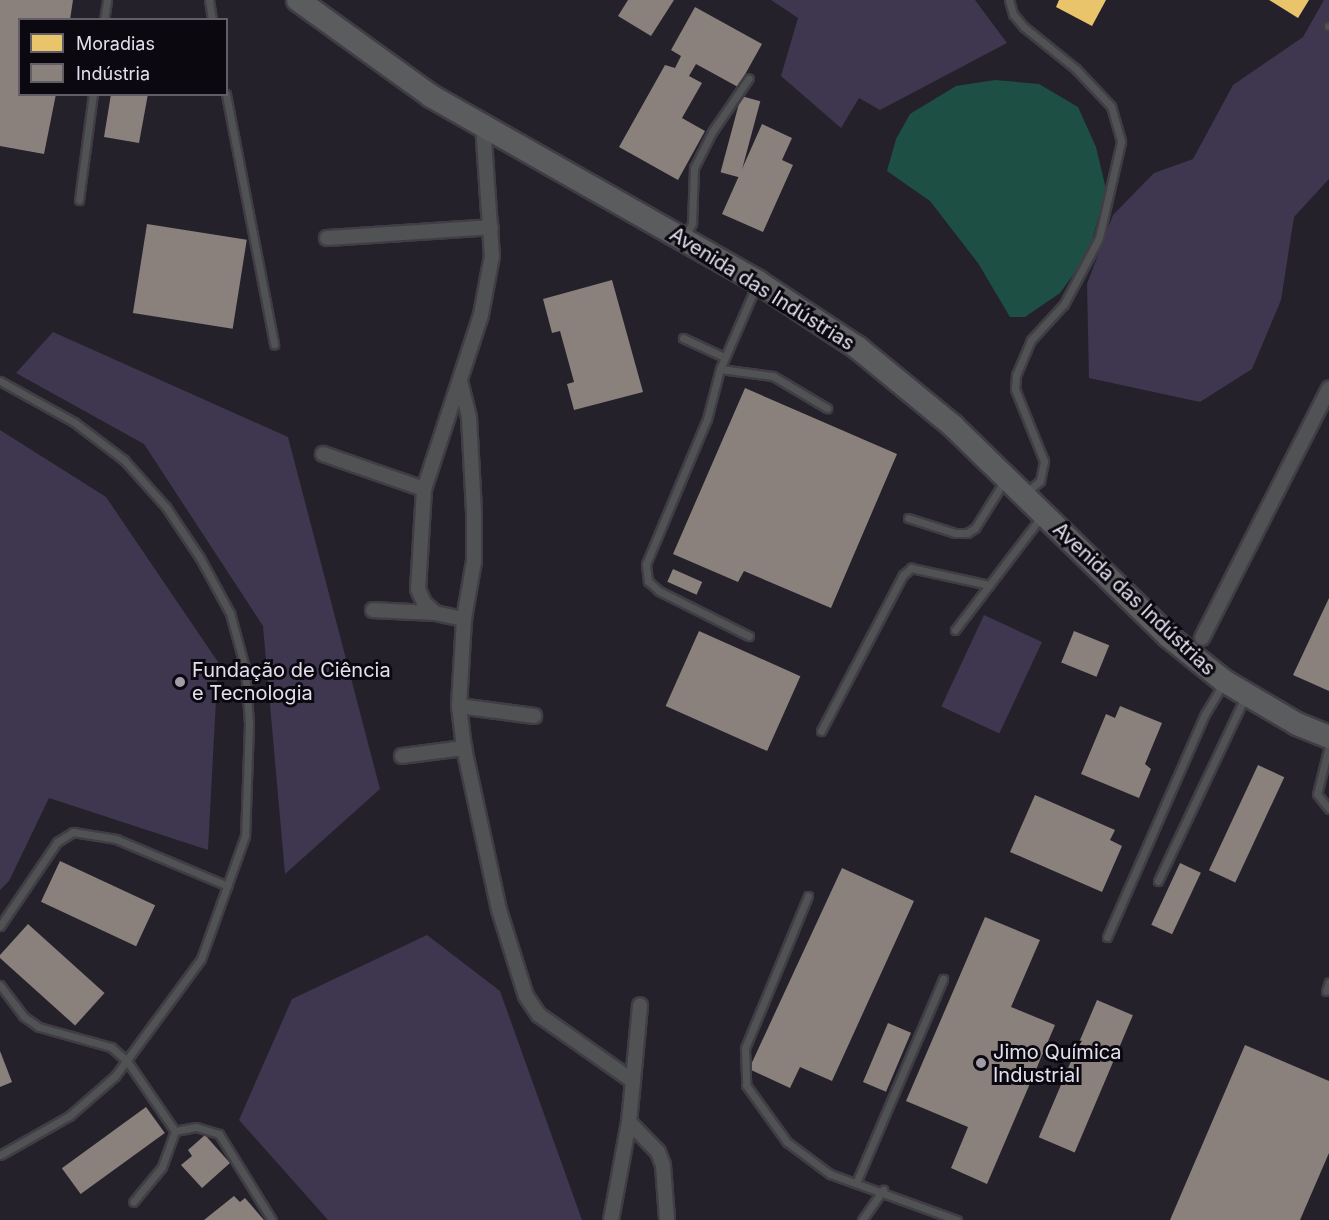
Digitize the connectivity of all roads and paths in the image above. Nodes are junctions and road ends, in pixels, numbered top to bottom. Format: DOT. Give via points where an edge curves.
graph roads {
  1 [pos="107,0"];
  2 [pos="209,0"];
  3 [pos="298,0"];
  4 [pos="1009,0"];
  5 [pos="104,18"];
  6 [pos="212,18"];
  7 [pos="749,78"];
  8 [pos="93,96"];
  9 [pos="226,96"];
  10 [pos="483,125"];
  11 [pos="79,200"];
  12 [pos="491,227"];
  13 [pos="327,238"];
  14 [pos="683,239"];
  15 [pos="758,282"];
  16 [pos="682,338"];
  17 [pos="274,344"];
  18 [pos="724,357"];
  19 [pos="720,369"];
  20 [pos="0,381"];
  21 [pos="460,381"];
  22 [pos="1329,389"];
  23 [pos="827,408"];
  24 [pos="323,454"];
  25 [pos="1006,478"];
  26 [pos="424,489"];
  27 [pos="1023,495"];
  28 [pos="1043,514"];
  29 [pos="908,518"];
  30 [pos="989,585"];
  31 [pos="373,610"];
  32 [pos="435,613"];
  33 [pos="464,619"];
  34 [pos="955,630"];
  35 [pos="749,636"];
  36 [pos="1202,638"];
  37 [pos="1224,681"];
  38 [pos="1246,695"];
  39 [pos="459,706"];
  40 [pos="534,716"];
  41 [pos="820,731"];
  42 [pos="1329,737"];
  43 [pos="1329,746"];
  44 [pos="464,748"];
  45 [pos="402,756"];
  46 [pos="1329,809"];
  47 [pos="1158,881"];
  48 [pos="228,886"];
  49 [pos="808,896"];
  50 [pos="0,926"];
  51 [pos="1107,938"];
  52 [pos="943,979"];
  53 [pos="1329,982"];
  54 [pos="0,986"];
  55 [pos="1326,991"];
  56 [pos="640,1005"];
  57 [pos="127,1060"];
  58 [pos="633,1081"];
  59 [pos="629,1122"];
  60 [pos="175,1131"];
  61 [pos="0,1155"];
  62 [pos="856,1183"];
  63 [pos="883,1190"];
  64 [pos="133,1202"];
  65 [pos="272,1220"];
  66 [pos="611,1220"];
  67 [pos="667,1220"];
  68 [pos="862,1220"];
  69 [pos="957,1220"];
  1 -- 5 [label="lane"];
  2 -- 6 [label="lane"];
  3 -- 10 [label="main road, Avenida das Indústrias" via="431,96"];
  4 -- 27 [label="lane" via="1013,14 1024,27 1076,69 1111,106 1121,142 1099,238 1064,304 1031,340 1016,375 1015,389 1044,461 1040,481"];
  7 -- 14 [label="lane" via="712,132 694,168 692,223"];
  8 -- 11 [label="lane"];
  9 -- 17 [label="lane"];
  10 -- 12 [label="street"];
  10 -- 14 [label="main road, Avenida das Indústrias"];
  12 -- 13 [label="street"];
  12 -- 21 [label="street" via="492,256 481,315"];
  14 -- 15 [label="main road, Avenida das Indústrias"];
  15 -- 18 [label="lane"];
  15 -- 25 [label="main road, Avenida das Indústrias" via="858,348 953,426"];
  16 -- 18 [label="lane"];
  18 -- 19 [label="lane"];
  19 -- 23 [label="lane" via="773,376"];
  19 -- 35 [label="lane" via="707,419 646,564 648,581 659,591"];
  20 -- 48 [label="lane" via="74,422 124,460 166,507 230,613 245,668 249,724 245,836"];
  21 -- 26 [label="street"];
  21 -- 33 [label="street" via="469,417 474,514 474,561"];
  22 -- 36 [label="street"];
  24 -- 26 [label="street"];
  25 -- 27 [label="main road, Avenida das Indústrias"];
  25 -- 29 [label="lane" via="975,528 967,533"];
  26 -- 32 [label="street" via="418,589 424,603"];
  27 -- 28 [label="main road, Avenida das Indústrias"];
  28 -- 30 [label="lane"];
  28 -- 37 [label="main road, Avenida das Indústrias" via="1168,636"];
  30 -- 34 [label="lane"];
  30 -- 41 [label="lane" via="911,568 903,575"];
  31 -- 32 [label="street"];
  32 -- 33 [label="street"];
  33 -- 39 [label="street"];
  37 -- 38 [label="main road, Avenida das Indústrias"];
  37 -- 51 [label="lane" via="1205,714"];
  38 -- 42 [label="main road, Avenida das Indústrias" via="1296,724"];
  38 -- 47 [label="lane"];
  39 -- 40 [label="street"];
  39 -- 44 [label="street"];
  43 -- 46 [label="lane" via="1317,794"];
  44 -- 45 [label="street"];
  44 -- 58 [label="street" via="499,910 531,1006"];
  48 -- 50 [label="lane" via="116,839 73,832 57,843"];
  48 -- 57 [label="lane" via="201,959"];
  49 -- 62 [label="lane" via="745,1048 746,1085 786,1142 830,1174"];
  52 -- 62 [label="lane"];
  53 -- 55 [label="lane"];
  54 -- 57 [label="lane" via="23,1016 39,1027 101,1042"];
  56 -- 58 [label="street"];
  57 -- 60 [label="lane"];
  57 -- 61 [label="lane" via="115,1076 69,1116"];
  58 -- 59 [label="street"];
  59 -- 66 [label="street"];
  59 -- 67 [label="street" via="652,1143 663,1165"];
  60 -- 64 [label="lane" via="162,1167"];
  60 -- 65 [label="lane" via="196,1127 219,1134"];
  62 -- 63 [label="lane"];
  63 -- 68 [label="lane"];
  63 -- 69 [label="lane"];
}
